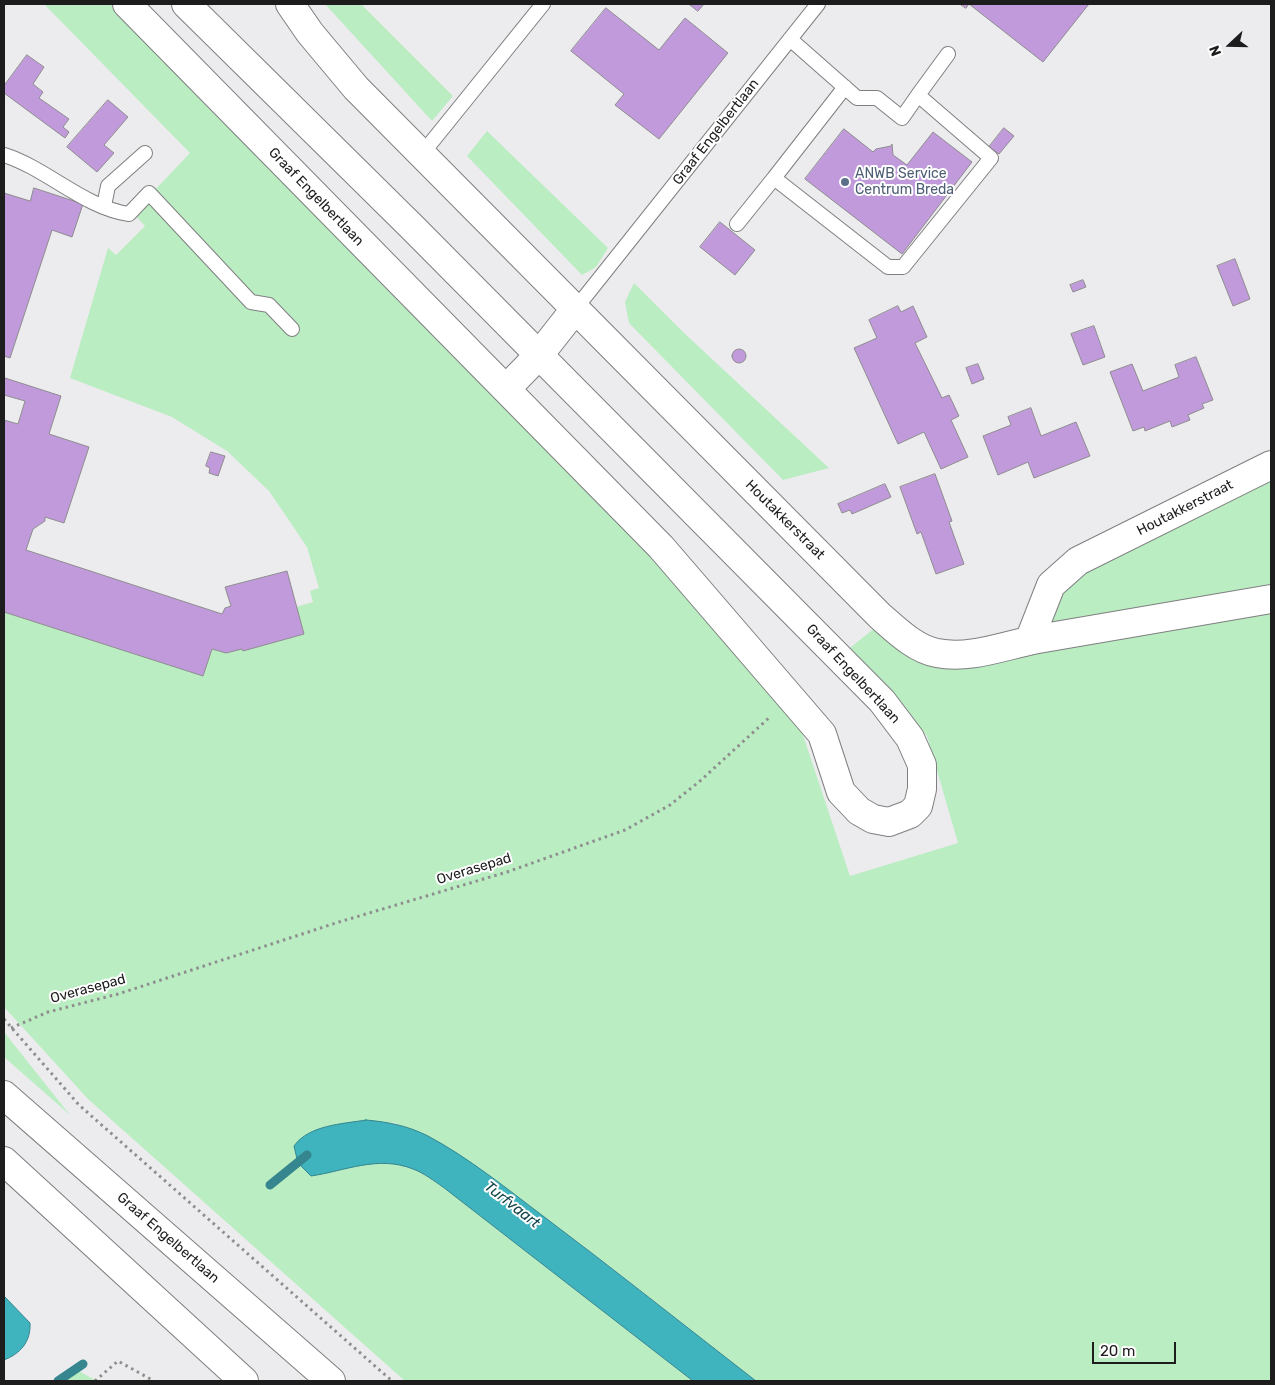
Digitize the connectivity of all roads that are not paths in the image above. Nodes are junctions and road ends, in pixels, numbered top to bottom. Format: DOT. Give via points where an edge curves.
graph roads {
  1 [pos="127,4"];
  2 [pos="186,4"];
  3 [pos="290,4"];
  4 [pos="543,4"];
  5 [pos="818,4"];
  6 [pos="790,39"];
  7 [pos="948,54"];
  8 [pos="845,87"];
  9 [pos="918,95"];
  10 [pos="145,153"];
  11 [pos="422,154"];
  12 [pos="4,155"];
  13 [pos="774,178"];
  14 [pos="104,206"];
  15 [pos="737,224"];
  16 [pos="576,308"];
  17 [pos="292,329"];
  18 [pos="539,355"];
  19 [pos="506,390"];
  20 [pos="1271,465"];
  21 [pos="1271,599"];
  22 [pos="1029,641"];
  23 [pos="4,1095"];
  24 [pos="4,1161"];
  25 [pos="244,1381"];
  26 [pos="331,1381"];
  1 -- 19 [label="street, Graaf Engelbertlaan"];
  2 -- 18 [label="street, Graaf Engelbertlaan"];
  3 -- 11 [label="street" via="356,88"];
  4 -- 11 [label="lane"];
  5 -- 6 [label="lane, Graaf Engelbertlaan"];
  6 -- 8 [label="lane"];
  6 -- 16 [label="lane, Graaf Engelbertlaan"];
  7 -- 9 [label="lane"];
  8 -- 9 [label="lane" via="857,98 877,98 902,118"];
  8 -- 13 [label="lane"];
  9 -- 13 [label="lane" via="991,158 904,267 888,267"];
  10 -- 14 [label="lane" via="108,186"];
  11 -- 16 [label="street"];
  12 -- 14 [label="lane" via="20,159"];
  13 -- 15 [label="lane"];
  14 -- 17 [label="lane" via="129,214 149,192 251,302 269,305"];
  16 -- 18 [label="street, Graaf Engelbertlaan"];
  16 -- 22 [label="street, Houtakkerstraat" via="901,634 935,653 961,655"];
  18 -- 19 [label="street, Graaf Engelbertlaan"];
  18 -- 19 [label="street, Graaf Engelbertlaan" via="897,719 910,738 922,766 918,806 910,814 889,822 873,819 841,792 822,734 662,547"];
  20 -- 22 [label="street, Houtakkerstraat" via="1078,561 1051,585"];
  21 -- 22 [label="street, Houtakkerstraat"];
  23 -- 26 [label="street, Graaf Engelbertlaan"];
  24 -- 25 [label="street"];
}
